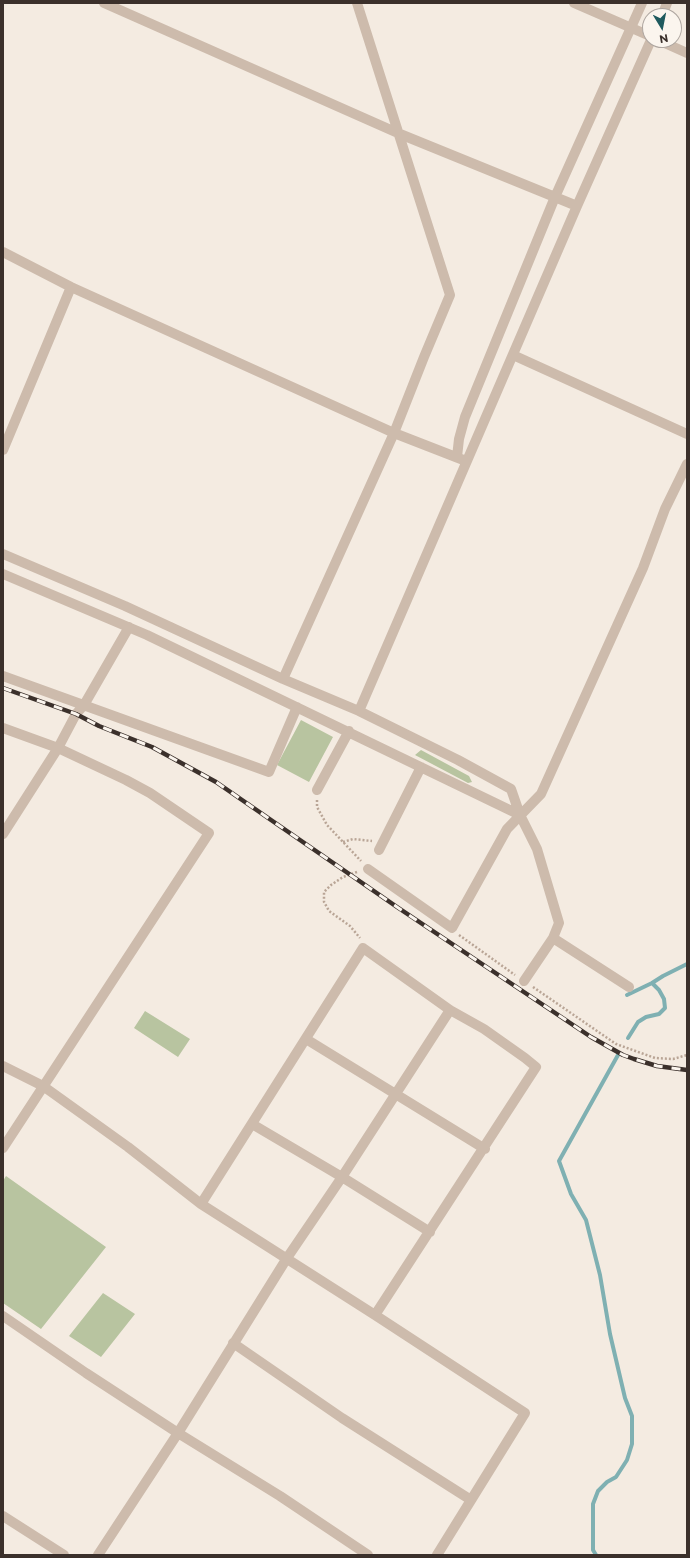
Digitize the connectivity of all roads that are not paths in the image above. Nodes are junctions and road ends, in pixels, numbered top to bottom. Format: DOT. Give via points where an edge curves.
graph roads {
  1 [pos="104,3"];
  2 [pos="357,3"];
  3 [pos="574,3"];
  4 [pos="642,3"];
  5 [pos="631,28"];
  6 [pos="642,33"];
  7 [pos="647,48"];
  8 [pos="676,48"];
  9 [pos="687,53"];
  10 [pos="400,134"];
  11 [pos="555,196"];
  12 [pos="577,206"];
  13 [pos="3,252"];
  14 [pos="71,287"];
  15 [pos="513,355"];
  16 [pos="394,432"];
  17 [pos="687,434"];
  18 [pos="3,450"];
  19 [pos="461,459"];
  20 [pos="687,464"];
  21 [pos="3,554"];
  22 [pos="3,574"];
  23 [pos="130,627"];
  24 [pos="3,676"];
  25 [pos="283,679"];
  26 [pos="84,706"];
  27 [pos="297,707"];
  28 [pos="359,711"];
  29 [pos="3,728"];
  30 [pos="348,732"];
  31 [pos="58,748"];
  32 [pos="421,766"];
  33 [pos="317,790"];
  34 [pos="520,815"];
  35 [pos="3,834"];
  36 [pos="380,846"];
  37 [pos="368,869"];
  38 [pos="553,938"];
  39 [pos="524,981"];
  40 [pos="629,987"];
  41 [pos="450,1010"];
  42 [pos="306,1039"];
  43 [pos="3,1066"];
  44 [pos="43,1086"];
  45 [pos="396,1094"];
  46 [pos="252,1124"];
  47 [pos="3,1148"];
  48 [pos="485,1148"];
  49 [pos="342,1177"];
  50 [pos="201,1204"];
  51 [pos="430,1232"];
  52 [pos="287,1258"];
  53 [pos="375,1315"];
  54 [pos="3,1316"];
  55 [pos="233,1343"];
  56 [pos="178,1433"];
  57 [pos="471,1500"];
  58 [pos="3,1516"];
  59 [pos="64,1555"];
  60 [pos="98,1555"];
  61 [pos="368,1555"];
  62 [pos="437,1555"];
  1 -- 10 [label="street"];
  2 -- 10 [label="street"];
  3 -- 5 [label="street"];
  4 -- 5 [label="street"];
  5 -- 6 [label="street"];
  5 -- 11 [label="street"];
  7 -- 12 [label="street"];
  8 -- 9 [label="street"];
  10 -- 11 [label="street"];
  10 -- 16 [label="street" via="450,295"];
  11 -- 12 [label="street"];
  11 -- 19 [label="street" via="465,417 459,439"];
  12 -- 15 [label="street"];
  13 -- 14 [label="street"];
  14 -- 16 [label="street"];
  14 -- 18 [label="street"];
  15 -- 17 [label="street"];
  15 -- 19 [label="street" via="492,406"];
  16 -- 19 [label="street"];
  16 -- 25 [label="street"];
  19 -- 28 [label="street"];
  20 -- 34 [label="street" via="541,794"];
  21 -- 25 [label="street" via="125,606"];
  22 -- 23 [label="street"];
  23 -- 26 [label="street"];
  23 -- 27 [label="street"];
  24 -- 26 [label="street"];
  25 -- 28 [label="street"];
  26 -- 27 [label="street" via="269,772"];
  26 -- 31 [label="street" via="76,714"];
  27 -- 30 [label="street"];
  28 -- 34 [label="street" via="511,789"];
  29 -- 31 [label="street"];
  30 -- 32 [label="street"];
  30 -- 33 [label="street"];
  31 -- 35 [label="street"];
  31 -- 44 [label="street" via="150,792 209,833"];
  32 -- 34 [label="street"];
  32 -- 36 [label="street"];
  34 -- 37 [label="street" via="507,829 452,928"];
  34 -- 38 [label="street" via="537,849 559,923"];
  38 -- 39 [label="street"];
  38 -- 40 [label="street"];
  41 -- 42 [label="street" via="363,948"];
  41 -- 45 [label="street"];
  41 -- 48 [label="street" via="484,1030 536,1067"];
  42 -- 45 [label="street"];
  42 -- 46 [label="street"];
  43 -- 44 [label="street"];
  44 -- 47 [label="street"];
  44 -- 50 [label="street"];
  45 -- 48 [label="street"];
  45 -- 49 [label="street"];
  46 -- 49 [label="street"];
  46 -- 50 [label="street"];
  48 -- 51 [label="street"];
  49 -- 51 [label="street"];
  49 -- 52 [label="street"];
  50 -- 52 [label="street"];
  51 -- 53 [label="street"];
  52 -- 53 [label="street"];
  52 -- 55 [label="street"];
  53 -- 57 [label="street" via="525,1412"];
  54 -- 56 [label="street"];
  55 -- 56 [label="street"];
  55 -- 57 [label="street" via="342,1418"];
  56 -- 60 [label="street"];
  56 -- 61 [label="street" via="280,1496"];
  57 -- 62 [label="street"];
  58 -- 59 [label="street"];
}
